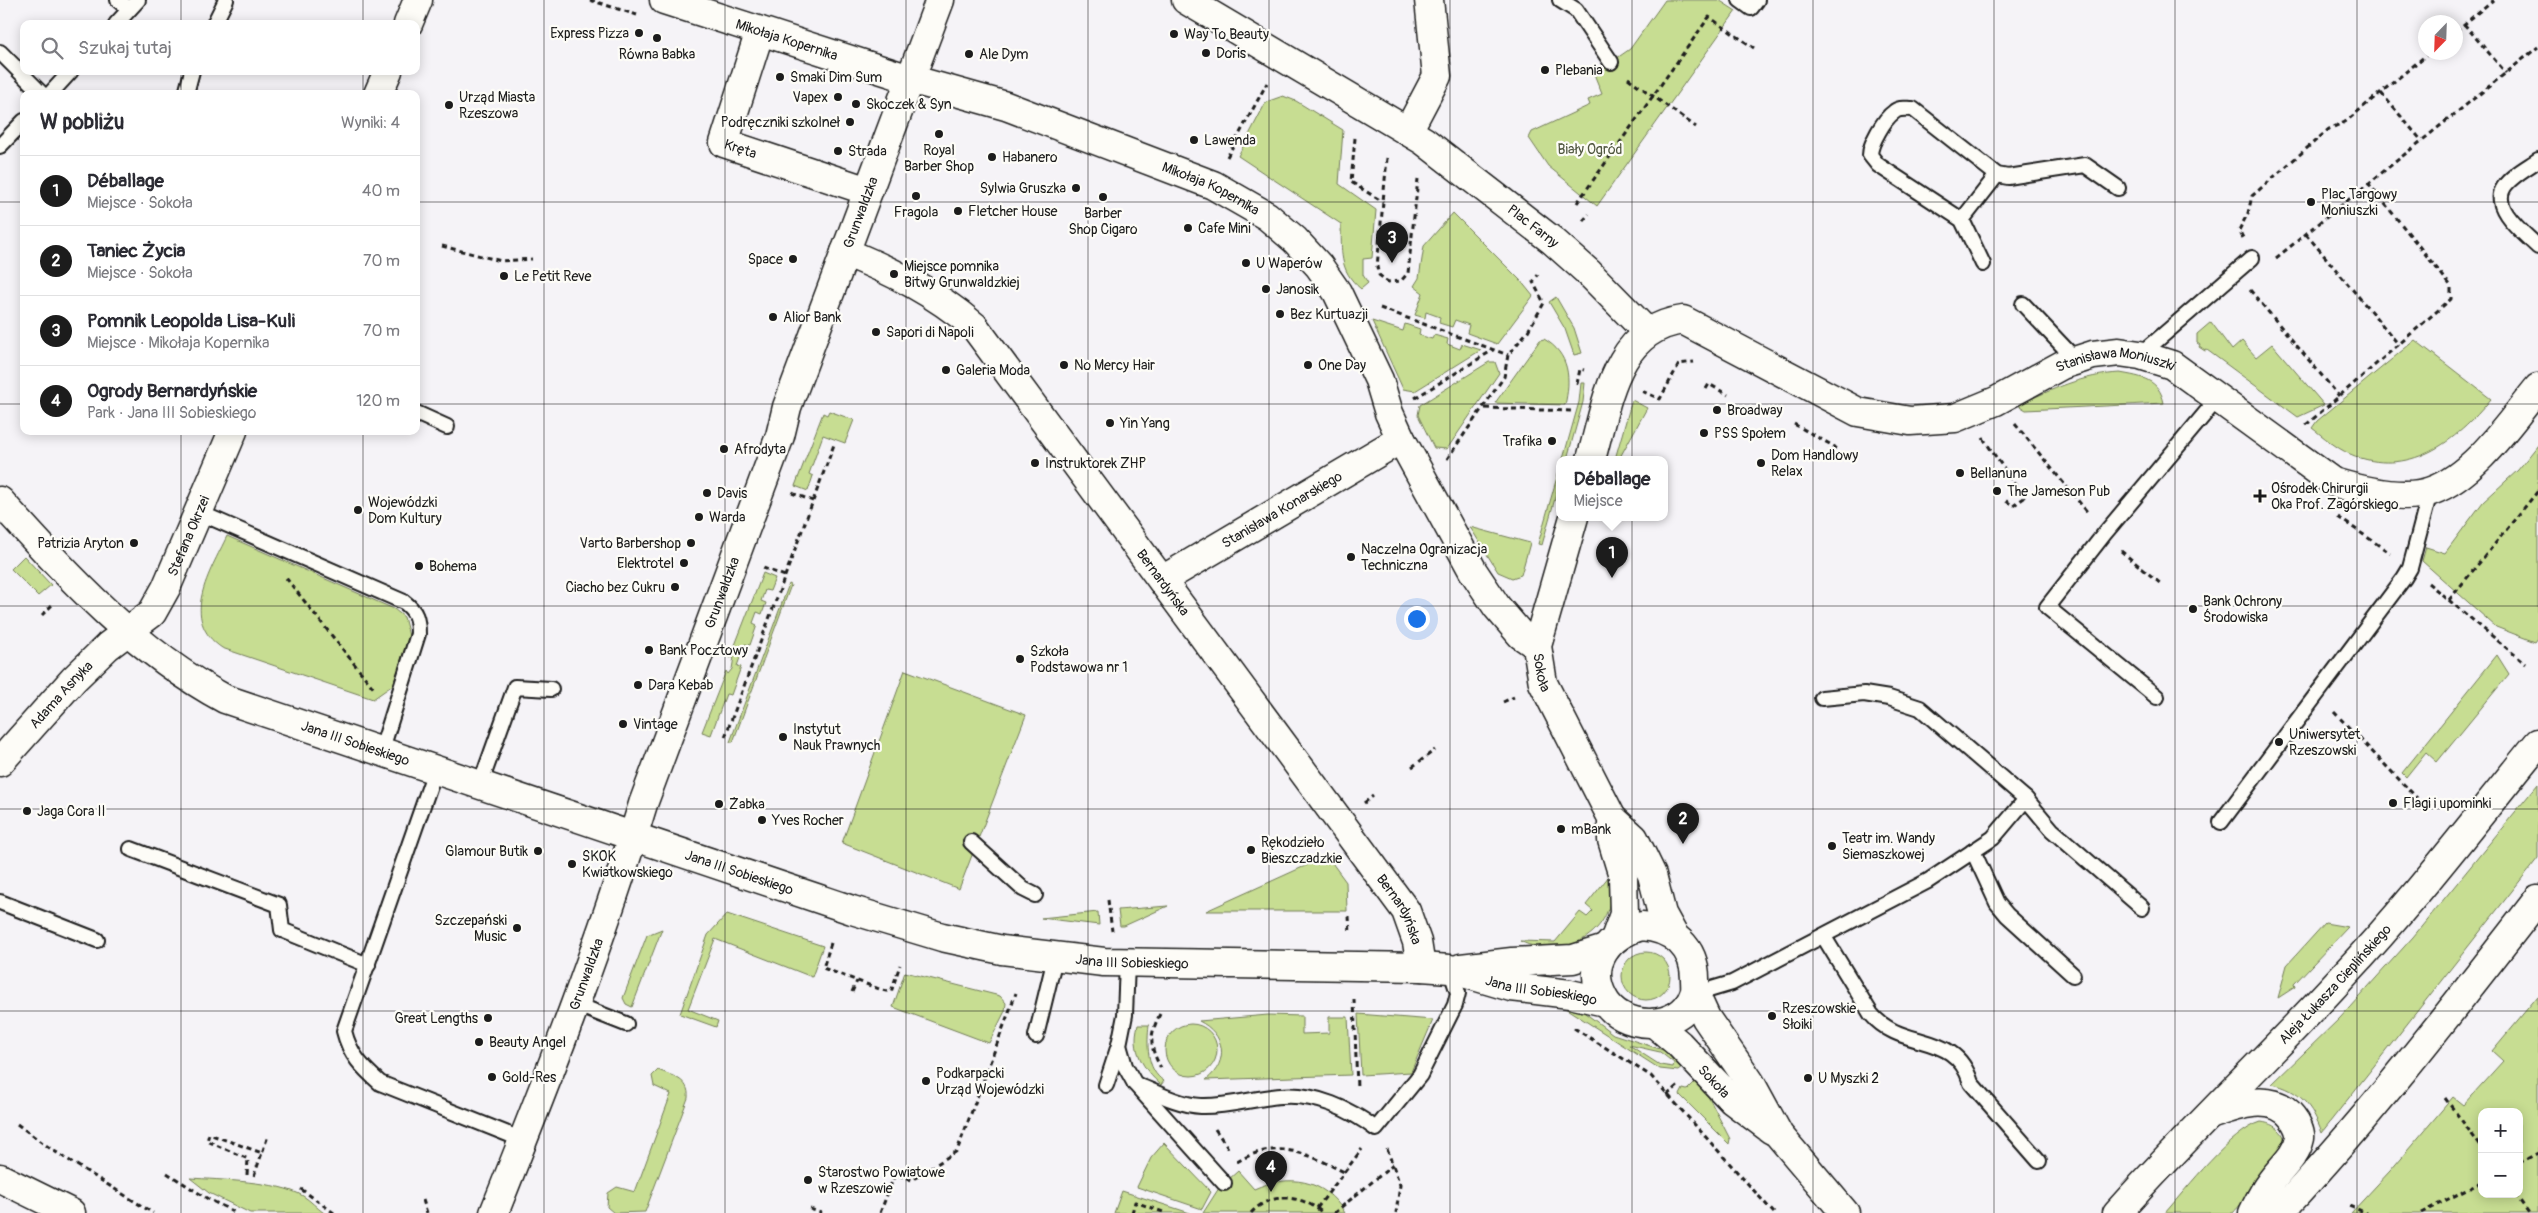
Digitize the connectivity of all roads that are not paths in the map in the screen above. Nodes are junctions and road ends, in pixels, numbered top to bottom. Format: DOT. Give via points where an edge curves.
graph roads {
  1 [pos="118,0"];
  2 [pos="226,0"];
  3 [pos="418,0"];
  4 [pos="664,0"];
  5 [pos="940,0"];
  6 [pos="1186,0"];
  7 [pos="1429,0"];
  8 [pos="1740,0"];
  9 [pos="1757,0"];
  10 [pos="1568,2"];
  11 [pos="134,5"];
  12 [pos="711,7"];
  13 [pos="120,20"];
  14 [pos="219,20"];
  15 [pos="410,20"];
  16 [pos="760,31"];
  17 [pos="0,52"];
  18 [pos="1611,62"];
  19 [pos="20,72"];
  20 [pos="23,75"];
  21 [pos="67,75"];
  22 [pos="191,75"];
  23 [pos="386,75"];
  24 [pos="910,79"];
  25 [pos="38,90"];
  26 [pos="54,90"];
  27 [pos="187,90"];
  28 [pos="380,90"];
  29 [pos="20,125"];
  30 [pos="1408,131"];
  31 [pos="0,146"];
  32 [pos="2538,160"];
  33 [pos="1997,175"];
  34 [pos="2118,188"];
  35 [pos="868,191"];
  36 [pos="1962,220"];
  37 [pos="2538,247"];
  38 [pos="846,252"];
  39 [pos="2252,258"];
  40 [pos="1983,264"];
  41 [pos="2022,304"];
  42 [pos="1647,332"];
  43 [pos="2140,355"];
  44 [pos="2076,360"];
  45 [pos="2538,388"];
  46 [pos="2219,396"];
  47 [pos="420,415"];
  48 [pos="447,428"];
  49 [pos="231,435"];
  50 [pos="1401,439"];
  51 [pos="1592,456"];
  52 [pos="2430,492"];
  53 [pos="0,501"];
  54 [pos="198,512"];
  55 [pos="1573,521"];
  56 [pos="1162,580"];
  57 [pos="129,632"];
  58 [pos="1537,646"];
  59 [pos="552,689"];
  60 [pos="2157,697"];
  61 [pos="1822,698"];
  62 [pos="2538,743"];
  63 [pos="381,752"];
  64 [pos="0,762"];
  65 [pos="435,770"];
  66 [pos="480,785"];
  67 [pos="2026,800"];
  68 [pos="1612,818"];
  69 [pos="2221,822"];
  70 [pos="633,837"];
  71 [pos="971,842"];
  72 [pos="131,849"];
  73 [pos="1973,851"];
  74 [pos="1035,895"];
  75 [pos="2538,900"];
  76 [pos="0,902"];
  77 [pos="2142,908"];
  78 [pos="1673,934"];
  79 [pos="1824,937"];
  80 [pos="97,940"];
  81 [pos="1610,943"];
  82 [pos="1055,958"];
  83 [pos="1126,963"];
  84 [pos="368,965"];
  85 [pos="1421,967"];
  86 [pos="1450,969"];
  87 [pos="2072,975"];
  88 [pos="1694,994"];
  89 [pos="1605,1002"];
  90 [pos="575,1004"];
  91 [pos="1654,1022"];
  92 [pos="626,1024"];
  93 [pos="1036,1036"];
  94 [pos="1119,1045"];
  95 [pos="1135,1084"];
  96 [pos="1106,1085"];
  97 [pos="2206,1117"];
  98 [pos="1779,1136"];
  99 [pos="523,1140"];
  100 [pos="2040,1161"];
  101 [pos="0,1178"];
  102 [pos="1224,1182"];
  103 [pos="71,1213"];
  104 [pos="494,1213"];
  105 [pos="1845,1213"];
  106 [pos="2117,1213"];
  107 [pos="2253,1213"];
  108 [pos="2279,1213"];
  1 -- 11 [label="lane"];
  2 -- 14 [label="lane"];
  3 -- 15 [label="street"];
  4 -- 12 [label="street, Mikołaja Kopernika"];
  5 -- 24 [label="street, Grunwaldzka"];
  6 -- 30 [label="street, Plac Farny"];
  7 -- 30 [label="street" via="1437,76"];
  8 -- 9 [label="lane" via="1751,8"];
  10 -- 18 [label="lane"];
  11 -- 13 [label="lane"];
  12 -- 16 [label="street, Mikołaja Kopernika"];
  16 -- 24 [label="street, Mikołaja Kopernika"];
  16 -- 35 [label="street, Kręta" via="724,142"];
  17 -- 19 [label="lane"];
  20 -- 25 [label="lane"];
  21 -- 26 [label="lane"];
  22 -- 27 [label="lane"];
  23 -- 28 [label="street"];
  24 -- 35 [label="street, Grunwaldzka"];
  24 -- 50 [label="street, Mikołaja Kopernika" via="1006,106 1213,185 1268,216 1319,266 1337,292 1379,380"];
  29 -- 31 [label="lane"];
  30 -- 42 [label="street, Plac Farny" via="1553,241"];
  32 -- 37 [label="lane" via="2504,186 2500,196 2502,209"];
  33 -- 34 [label="lane" via="2008,177 2085,165"];
  33 -- 36 [label="lane"];
  33 -- 36 [label="lane" via="1913,109 1900,108 1893,112 1870,145 1870,156"];
  35 -- 38 [label="street, Grunwaldzka"];
  36 -- 40 [label="lane"];
  38 -- 56 [label="street, Bernardyńska" via="901,275 974,326"];
  38 -- 70 [label="street, Grunwaldzka" via="642,804"];
  39 -- 43 [label="lane"];
  41 -- 44 [label="lane"];
  42 -- 44 [label="street, Stanisława Moniuszki" via="1666,322 1684,320 1858,412 1910,421 1955,418"];
  42 -- 51 [label="street" via="1620,364"];
  43 -- 44 [label="street, Stanisława Moniuszki" via="2119,352"];
  43 -- 46 [label="street, Stanisława Moniuszki" via="2172,365"];
  45 -- 52 [label="street, Stanisława Moniuszki" via="2499,437 2470,466 2452,481"];
  46 -- 52 [label="street, Stanisława Moniuszki" via="2333,482 2364,491 2396,494"];
  46 -- 60 [label="lane" via="2047,607"];
  47 -- 48 [label="lane"];
  49 -- 54 [label="street, Stefana Okrzei"];
  50 -- 56 [label="street, Stanisława Konarskiego"];
  50 -- 58 [label="street, Mikołaja Kopernika" via="1473,571 1497,607 1521,635"];
  52 -- 69 [label="lane" via="2410,568"];
  53 -- 57 [label="street, Jana III Sobieskiego" via="75,584"];
  54 -- 57 [label="street, Stefana Okrzei" via="152,613"];
  54 -- 63 [label="lane" via="414,609 418,634"];
  55 -- 58 [label="street, Sokoła"];
  56 -- 85 [label="street, Bernardyńska" via="1406,911 1417,942"];
  57 -- 63 [label="street, Jana III Sobieskiego" via="177,669 225,698"];
  57 -- 64 [label="street, Adama Asnyka" via="108,646 74,679"];
  58 -- 68 [label="street, Sokoła" via="1543,683"];
  59 -- 66 [label="lane" via="516,687"];
  61 -- 67 [label="lane" via="1864,694 1920,708"];
  62 -- 97 [label="street, Aleja Łukasza Cieplińskiego" via="2384,932"];
  63 -- 65 [label="street, Jana III Sobieskiego"];
  65 -- 66 [label="street, Jana III Sobieskiego"];
  65 -- 84 [label="lane"];
  66 -- 70 [label="street, Jana III Sobieskiego"];
  67 -- 73 [label="lane" via="1993,838"];
  67 -- 77 [label="lane" via="2052,830"];
  68 -- 78 [label="street, Sokoła" via="1634,838 1652,875 1662,914"];
  68 -- 81 [label="street, Sokoła" via="1612,840 1623,876 1624,914"];
  70 -- 82 [label="street, Jana III Sobieskiego" via="942,937"];
  70 -- 90 [label="street, Grunwaldzka"];
  71 -- 74 [label="lane" via="1023,889"];
  72 -- 84 [label="lane" via="279,905 282,930"];
  73 -- 79 [label="lane" via="1928,881"];
  73 -- 87 [label="lane" via="1998,904"];
  75 -- 108 [label="street" via="2434,1033 2338,1149"];
  76 -- 80 [label="lane"];
  78 -- 81 [label="street" via="1642,926 1626,930"];
  78 -- 88 [label="street" via="1685,945 1693,960"];
  79 -- 88 [label="lane" via="1732,983"];
  79 -- 100 [label="lane" via="1880,1025 1895,1034 1921,1040 1956,1055 1966,1067 1971,1083"];
  81 -- 86 [label="street, Jana III Sobieskiego" via="1573,959"];
  81 -- 89 [label="street" via="1598,969 1600,992"];
  82 -- 83 [label="street, Jana III Sobieskiego"];
  82 -- 93 [label="lane"];
  83 -- 85 [label="street, Jana III Sobieskiego"];
  83 -- 94 [label="lane" via="1125,1015"];
  84 -- 99 [label="lane" via="344,1031 348,1049 362,1067 380,1083"];
  85 -- 86 [label="street, Jana III Sobieskiego"];
  86 -- 89 [label="street, Jana III Sobieskiego" via="1511,988 1570,994"];
  86 -- 95 [label="lane" via="1458,993 1455,1005 1420,1075 1376,1129 1358,1115 1315,1099 1282,1096 1221,1106 1198,1106"];
  88 -- 91 [label="street" via="1679,1013"];
  88 -- 98 [label="street, Sokoła" via="1706,1018 1750,1082"];
  89 -- 91 [label="street" via="1618,1015 1633,1022"];
  90 -- 92 [label="lane"];
  90 -- 99 [label="street, Grunwaldzka"];
  91 -- 98 [label="street, Sokoła" via="1732,1100"];
  94 -- 95 [label="lane"];
  94 -- 96 [label="lane"];
  95 -- 102 [label="lane"];
  97 -- 106 [label="street, Aleja Łukasza Cieplińskiego"];
  97 -- 107 [label="street" via="2238,1104 2266,1103 2288,1111 2296,1123 2300,1137 2293,1155 2269,1184"];
  98 -- 105 [label="street, Sokoła"];
  99 -- 104 [label="street, Grunwaldzka"];
  101 -- 103 [label="street"];
}
